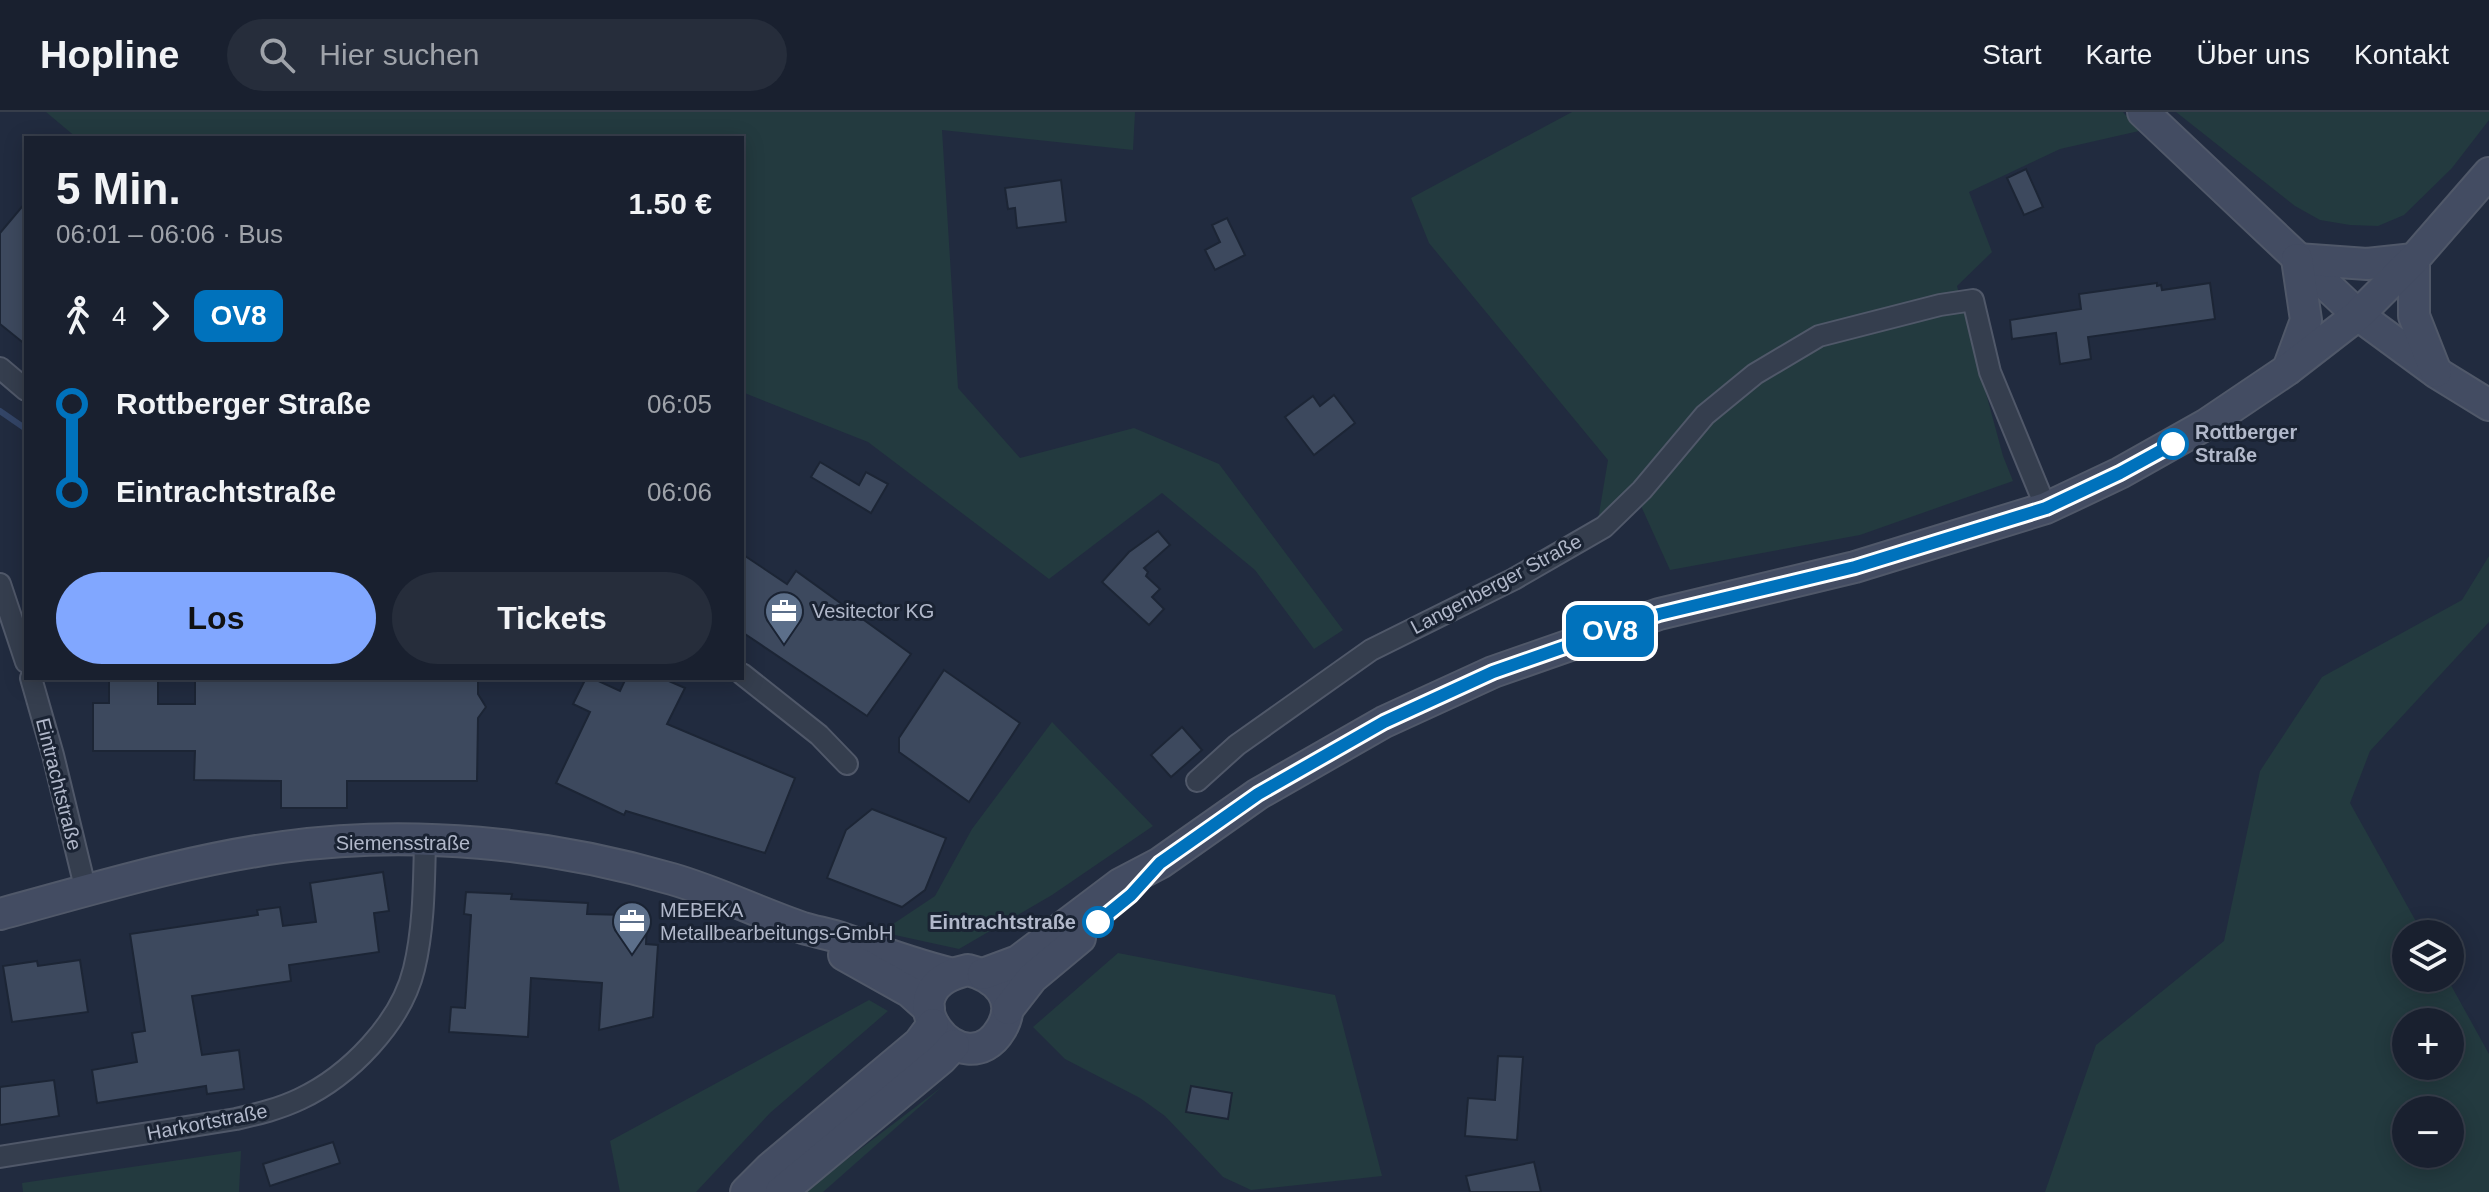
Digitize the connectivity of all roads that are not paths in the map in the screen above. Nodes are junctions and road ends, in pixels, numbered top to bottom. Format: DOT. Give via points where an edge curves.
graph roads {
  1 [pos="2143,112"];
  2 [pos="2489,173"];
  3 [pos="2297,259"];
  4 [pos="2414,259"];
  5 [pos="2358,315"];
  6 [pos="0,368"];
  7 [pos="2287,370"];
  8 [pos="2437,373"];
  9 [pos="24,388"];
  10 [pos="2489,405"];
  11 [pos="2046,508"];
  12 [pos="0,584"];
  13 [pos="24,656"];
  14 [pos="744,676"];
  15 [pos="32,680"];
  16 [pos="847,764"];
  17 [pos="1197,781"];
  18 [pos="425,841"];
  19 [pos="1160,863"];
  20 [pos="86,891"];
  21 [pos="0,914"];
  22 [pos="802,928"];
  23 [pos="968,974"];
  24 [pos="1008,1009"];
  25 [pos="931,1017"];
  26 [pos="954,1045"];
  27 [pos="0,1157"];
  28 [pos="746,1192"];
  29 [pos="781,1192"];
  1 -- 3 [label="main road"];
  2 -- 4 [label="main road"];
  3 -- 4 [label="main road" via="2367,264"];
  3 -- 5 [label="main road"];
  3 -- 7 [label="main road" via="2306,320"];
  4 -- 5 [label="main road"];
  4 -- 8 [label="main road" via="2414,316"];
  5 -- 7 [label="main road"];
  5 -- 8 [label="main road"];
  6 -- 9 [label="street"];
  7 -- 11 [label="main road" via="2134,466"];
  8 -- 10 [label="main road"];
  11 -- 17 [label="street, Langenberger Straße" via="1990,372 1973,300 1819,336 1755,374 1705,415 1604,527 1371,650 1237,745"];
  11 -- 19 [label="main road" via="1855,567 1659,614 1493,672 1384,722 1258,794"];
  12 -- 13 [label="street"];
  14 -- 16 [label="street"];
  15 -- 20 [label="street, Eintrachtstraße"];
  18 -- 20 [label="main road, Siemensstraße" via="284,847"];
  18 -- 22 [label="main road, Siemensstraße" via="496,844 603,861 675,880"];
  18 -- 27 [label="street, Harkortstraße" via="413,973 379,1036 343,1070 303,1098 270,1111"];
  19 -- 23 [label="main road" via="1120,884 1018,961"];
  19 -- 24 [label="main road" via="1131,895 1032,978"];
  20 -- 21 [label="main road, Siemensstraße"];
  22 -- 23 [label="main road, Siemensstraße" via="920,966"];
  22 -- 25 [label="main road, Siemensstraße" via="910,992"];
  23 -- 24 [label="main road" via="996,982"];
  23 -- 25 [label="main road" via="941,982 931,994"];
  24 -- 26 [label="main road" via="996,1037 969,1048"];
  25 -- 26 [label="main road" via="941,1037"];
  25 -- 28 [label="main road" via="919,1043"];
  26 -- 29 [label="main road"];
}
